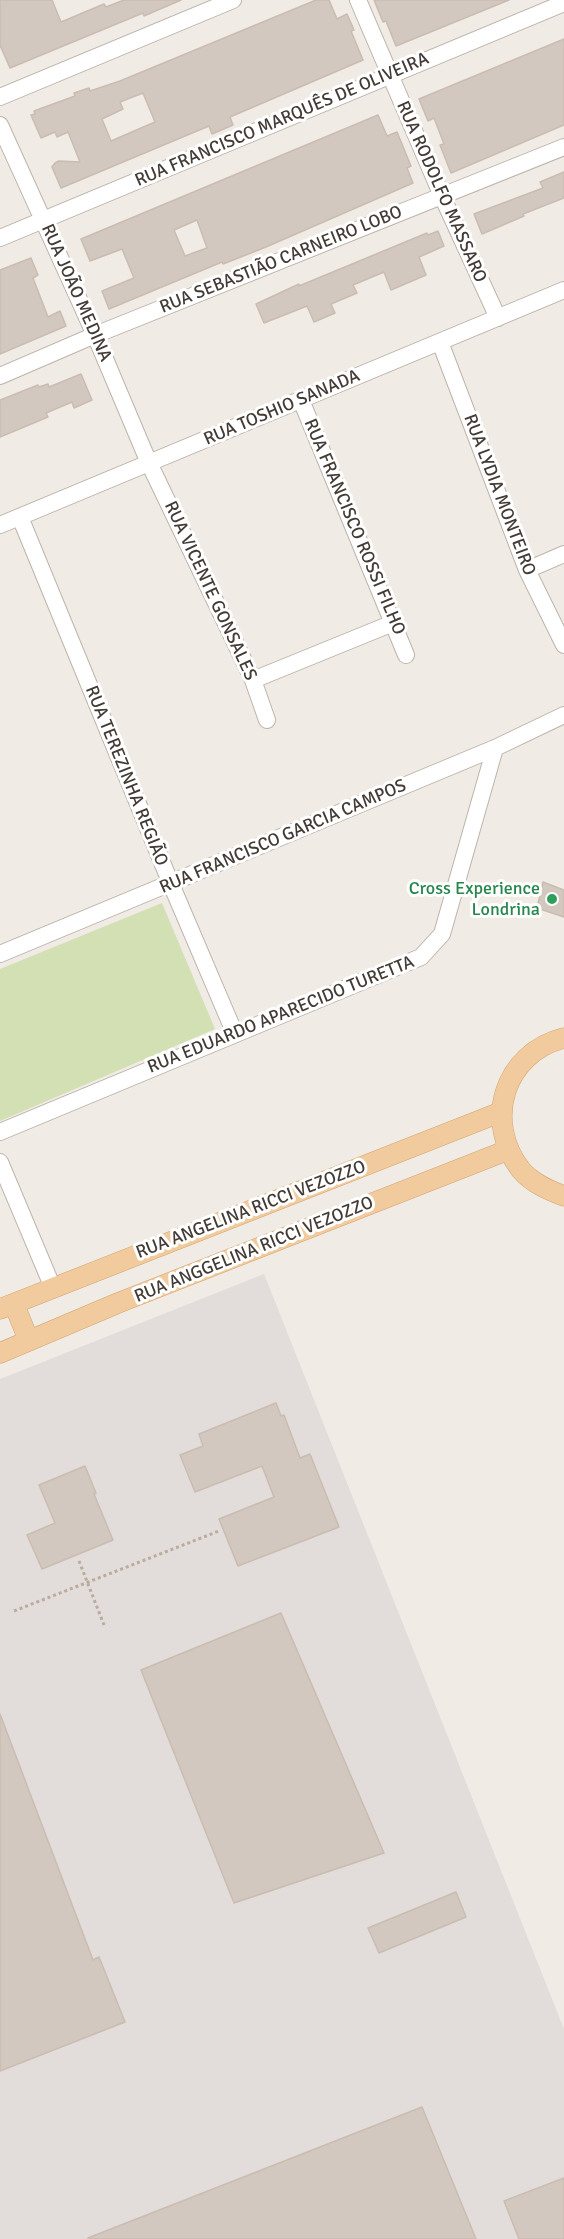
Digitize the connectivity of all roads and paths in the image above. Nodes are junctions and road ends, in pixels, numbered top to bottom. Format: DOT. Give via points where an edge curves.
graph roads {
  1 [pos="233,0"];
  2 [pos="358,0"];
  3 [pos="564,3"];
  4 [pos="389,76"];
  5 [pos="0,97"];
  6 [pos="0,125"];
  7 [pos="564,147"];
  8 [pos="442,196"];
  9 [pos="43,219"];
  10 [pos="0,238"];
  11 [pos="564,290"];
  12 [pos="498,318"];
  13 [pos="95,335"];
  14 [pos="440,342"];
  15 [pos="0,376"];
  16 [pos="301,400"];
  17 [pos="149,463"];
  18 [pos="20,517"];
  19 [pos="0,525"];
  20 [pos="564,554"];
  21 [pos="528,570"];
  22 [pos="393,622"];
  23 [pos="564,645"];
  24 [pos="406,655"];
  25 [pos="253,680"];
  26 [pos="564,715"];
  27 [pos="267,720"];
  28 [pos="495,748"];
  29 [pos="171,884"];
  30 [pos="0,954"];
  31 [pos="235,1034"];
  32 [pos="564,1038"];
  33 [pos="501,1112"];
  34 [pos="0,1132"];
  35 [pos="508,1149"];
  36 [pos="0,1162"];
  37 [pos="564,1196"];
  38 [pos="53,1288"];
  39 [pos="7,1306"];
  40 [pos="29,1341"];
  41 [pos="0,1353"];
  42 [pos="219,1532"];
  43 [pos="79,1561"];
  44 [pos="87,1582"];
  45 [pos="14,1611"];
  46 [pos="104,1625"];
  1 -- 5 [label="street"];
  2 -- 4 [label="street, RUA RODOLFO MASSARO"];
  3 -- 4 [label="street, RUA FRANCISCO MARQUÊS DE OLIVEIRA"];
  4 -- 8 [label="street, RUA RODOLFO MASSARO"];
  4 -- 9 [label="street, RUA FRANCISCO MARQUÊS DE OLIVEIRA"];
  6 -- 9 [label="street, RUA JOÃO MEDINA"];
  7 -- 8 [label="street, RUA SEBASTIÃO CARNEIRO LOBO"];
  8 -- 12 [label="street, RUA RODOLFO MASSARO"];
  8 -- 13 [label="street, RUA SEBASTIÃO CARNEIRO LOBO"];
  9 -- 10 [label="street, RUA FRANCISCO MARQUÊS DE OLIVEIRA"];
  9 -- 13 [label="street, RUA JOÃO MEDINA"];
  11 -- 12 [label="street, RUA TOSHIO SANADA"];
  12 -- 14 [label="street, RUA TOSHIO SANADA"];
  13 -- 15 [label="street, RUA SEBASTIÃO CARNEIRO LOBO"];
  13 -- 17 [label="street, RUA JOÃO MEDINA"];
  14 -- 16 [label="street, RUA TOSHIO SANADA"];
  14 -- 21 [label="street, RUA LYDIA MONTEIRO"];
  16 -- 17 [label="street, RUA TOSHIO SANADA"];
  16 -- 22 [label="street, RUA FRANCISCO ROSSI FILHO"];
  17 -- 18 [label="street, RUA TOSHIO SANADA"];
  17 -- 25 [label="street, RUA VICENTE GONSALES"];
  18 -- 19 [label="street, RUA TOSHIO SANADA"];
  18 -- 29 [label="street, RUA TEREZINHA REGIÃO"];
  20 -- 21 [label="street"];
  21 -- 23 [label="street, RUA LYDIA MONTEIRO"];
  22 -- 24 [label="street, RUA FRANCISCO ROSSI FILHO"];
  22 -- 25 [label="street"];
  25 -- 27 [label="street, RUA VICENTE GONSALES"];
  26 -- 28 [label="street, RUA FRANCISCO GARCIA CAMPOS"];
  28 -- 29 [label="street, RUA FRANCISCO GARCIA CAMPOS"];
  28 -- 31 [label="street, RUA EDUARDO APARECIDO TURETTA" via="442,934 432,947 421,957"];
  29 -- 30 [label="street, RUA FRANCISCO GARCIA CAMPOS"];
  29 -- 31 [label="street, RUA TEREZINHA REGIÃO"];
  31 -- 34 [label="street, RUA EDUARDO APARECIDO TURETTA"];
  32 -- 33 [label="main road" via="532,1053 516,1069"];
  33 -- 35 [label="main road"];
  33 -- 38 [label="main road, RUA ANGELINA RICCI VEZOZZO"];
  35 -- 37 [label="main road" via="522,1171 542,1188"];
  35 -- 40 [label="main road, RUA ANGGELINA RICCI VEZOZZO"];
  36 -- 38 [label="street"];
  38 -- 39 [label="main road, RUA ANGELINA RICCI VEZOZZO"];
  39 -- 40 [label="main road"];
  40 -- 41 [label="main road, RUA ANGGELINA RICCI VEZOZZO"];
  42 -- 44 [label="path"];
  43 -- 44 [label="path"];
  44 -- 45 [label="path"];
  44 -- 46 [label="path"];
}
